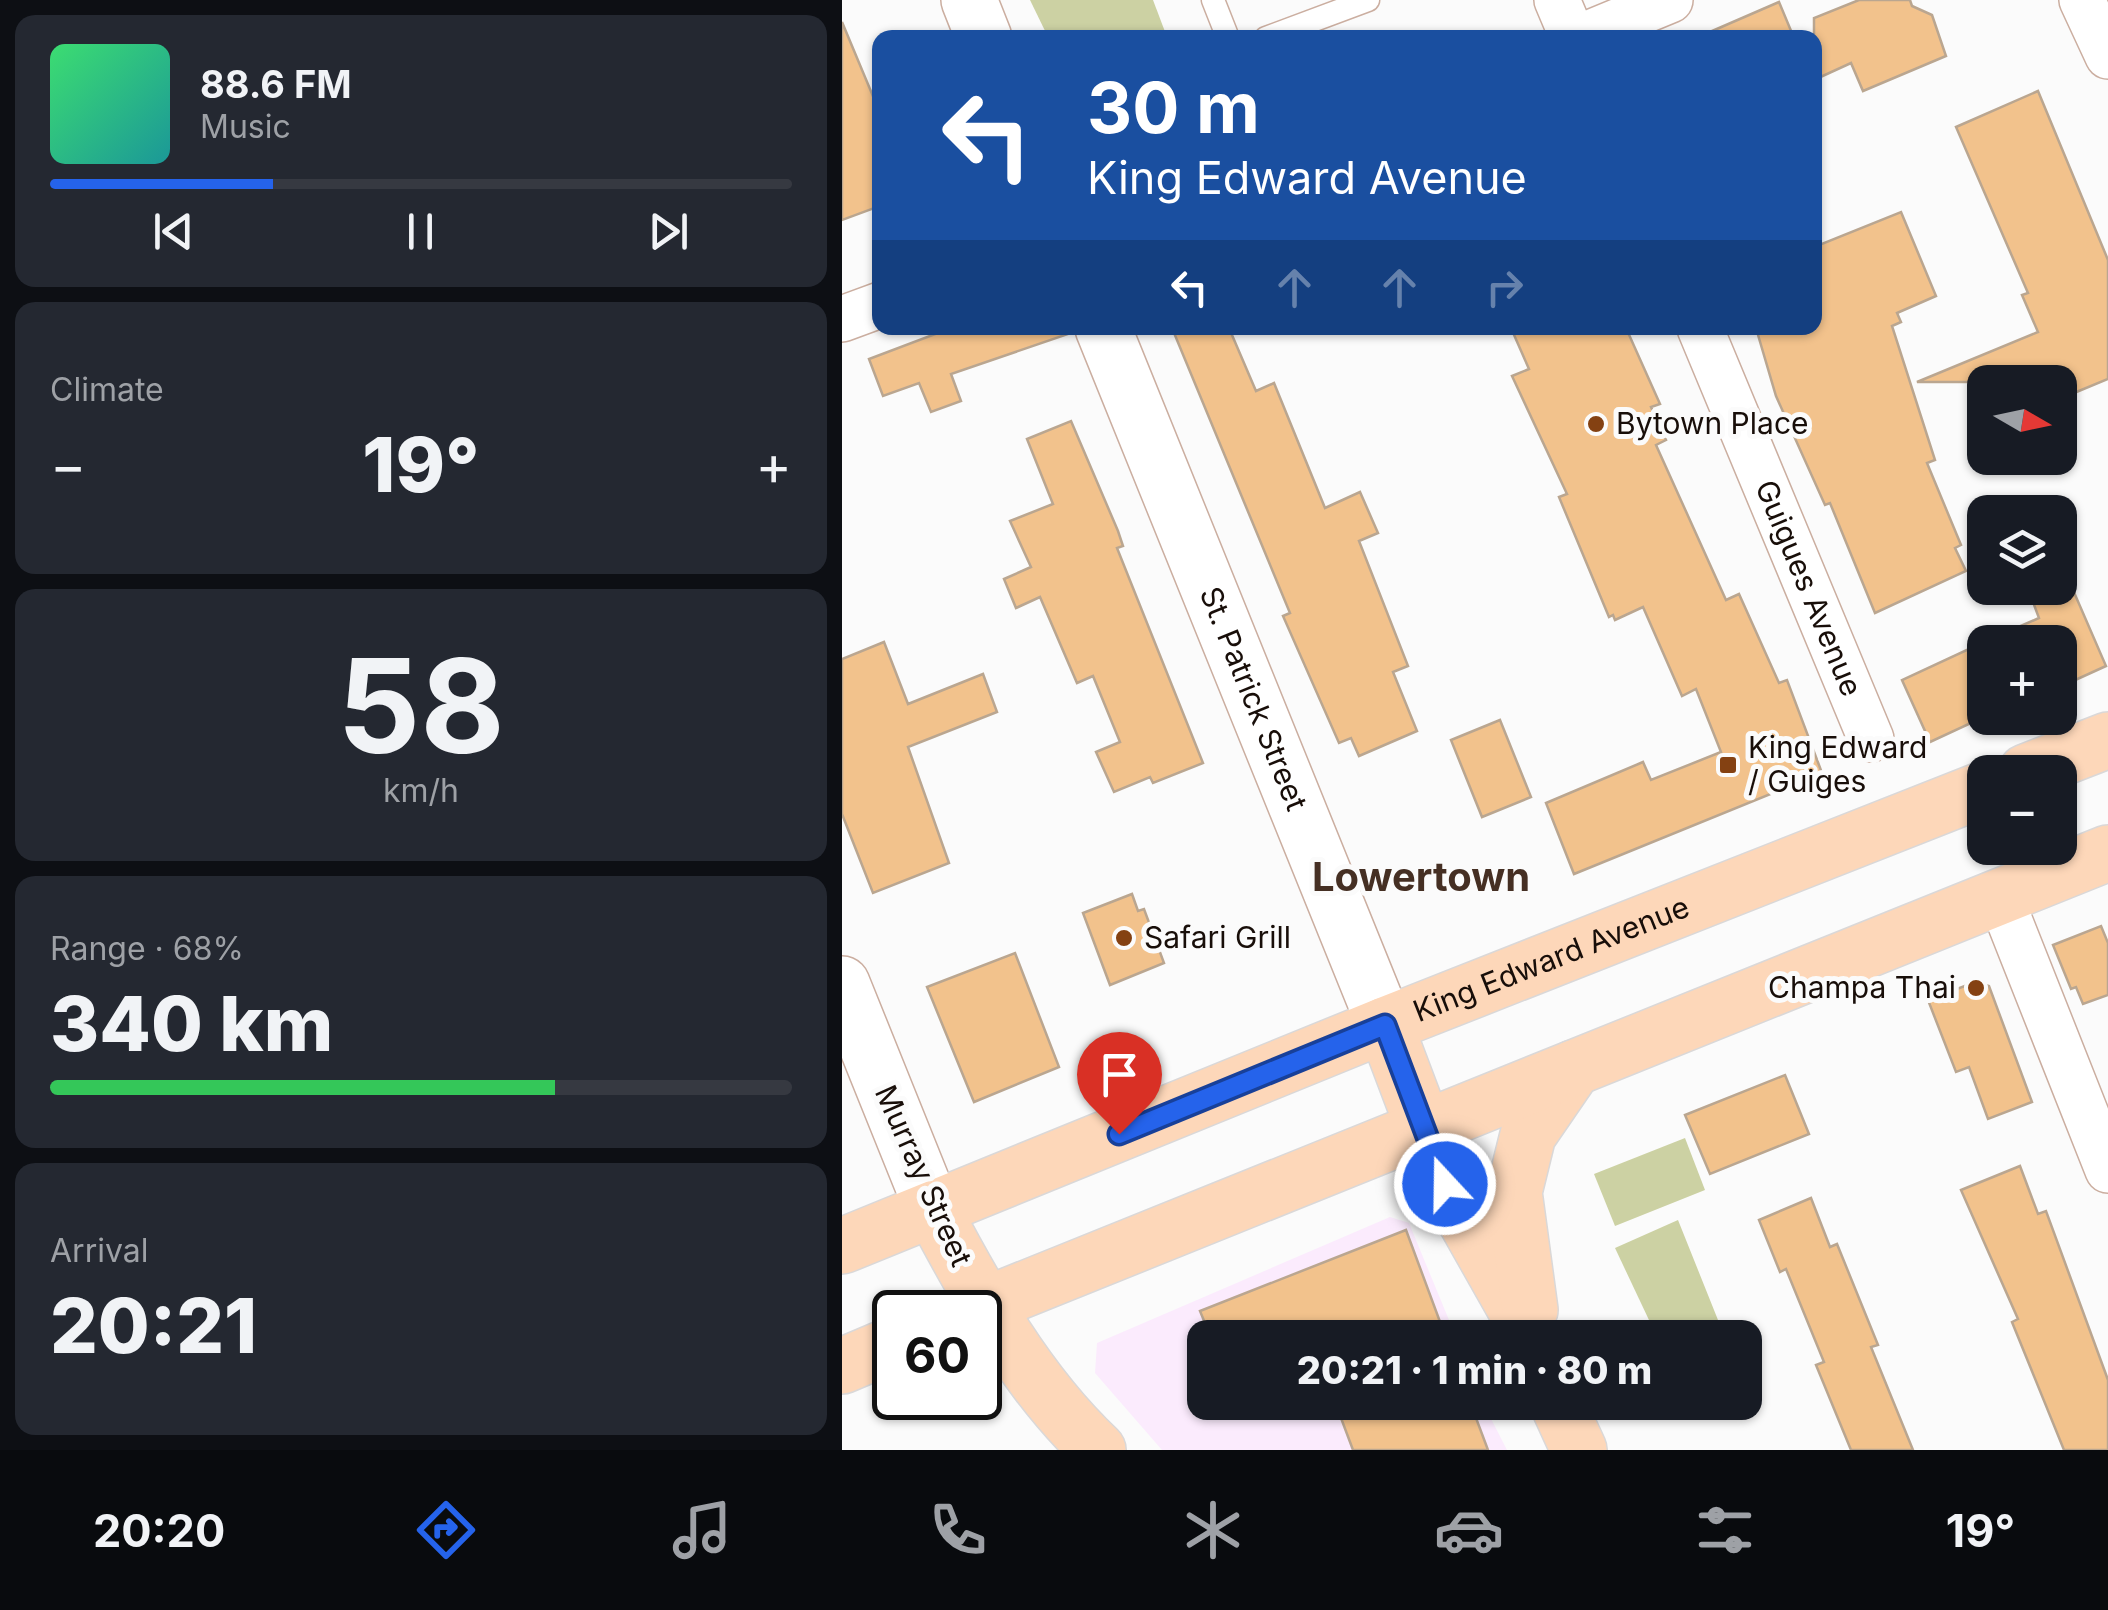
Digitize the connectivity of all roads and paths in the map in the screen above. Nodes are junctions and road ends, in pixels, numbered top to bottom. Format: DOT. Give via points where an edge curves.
graph roads {
  1 [pos="969,0"];
  2 [pos="1213,0"];
  3 [pos="1368,0"];
  4 [pos="1557,0"];
  5 [pos="1670,0"];
  6 [pos="2082,0"];
  7 [pos="981,30"];
  8 [pos="1225,30"];
  9 [pos="1287,30"];
  10 [pos="1572,30"];
  11 [pos="1596,30"];
  12 [pos="2108,56"];
  13 [pos="872,308"];
  14 [pos="842,319"];
  15 [pos="1106,335"];
  16 [pos="1703,335"];
  17 [pos="1872,740"];
  18 [pos="2108,740"];
  19 [pos="2070,755"];
  20 [pos="1967,796"];
  21 [pos="2108,854"];
  22 [pos="2000,897"];
  23 [pos="842,984"];
  24 [pos="1385,1025"];
  25 [pos="1574,1068"];
  26 [pos="1424,1130"];
  27 [pos="2108,1170"];
  28 [pos="932,1210"];
  29 [pos="842,1246"];
  30 [pos="968,1290"];
  31 [pos="1002,1299"];
  32 [pos="1522,1320"];
  33 [pos="1530,1320"];
  34 [pos="1002,1341"];
  35 [pos="872,1353"];
  36 [pos="842,1366"];
  37 [pos="1565,1420"];
  38 [pos="1098,1450"];
  39 [pos="1579,1450"];
  1 -- 7 [label="main road"];
  2 -- 8 [label="lane"];
  3 -- 9 [label="lane"];
  4 -- 10 [label="street"];
  5 -- 11 [label="street"];
  6 -- 12 [label="street"];
  13 -- 14 [label="street"];
  15 -- 24 [label="main road, St. Patrick Street"];
  16 -- 17 [label="street, Guigues Avenue"];
  18 -- 19 [label="main road"];
  20 -- 24 [label="main road, King Edward Avenue"];
  21 -- 22 [label="main road"];
  22 -- 25 [label="main road"];
  22 -- 27 [label="street"];
  23 -- 28 [label="main road, Murray Street"];
  24 -- 26 [label="main road, St. Patrick Street"];
  24 -- 28 [label="main road, King Edward Avenue"];
  25 -- 26 [label="main road"];
  25 -- 33 [label="main road" via="1528,1135 1514,1192"];
  26 -- 31 [label="main road"];
  26 -- 32 [label="main road, St. Patrick Street" via="1445,1184"];
  28 -- 29 [label="main road, King Edward Avenue"];
  28 -- 30 [label="main road, Murray Street"];
  34 -- 38 [label="main road, Murray Street"];
  35 -- 36 [label="main road"];
  37 -- 39 [label="main road"];
}
